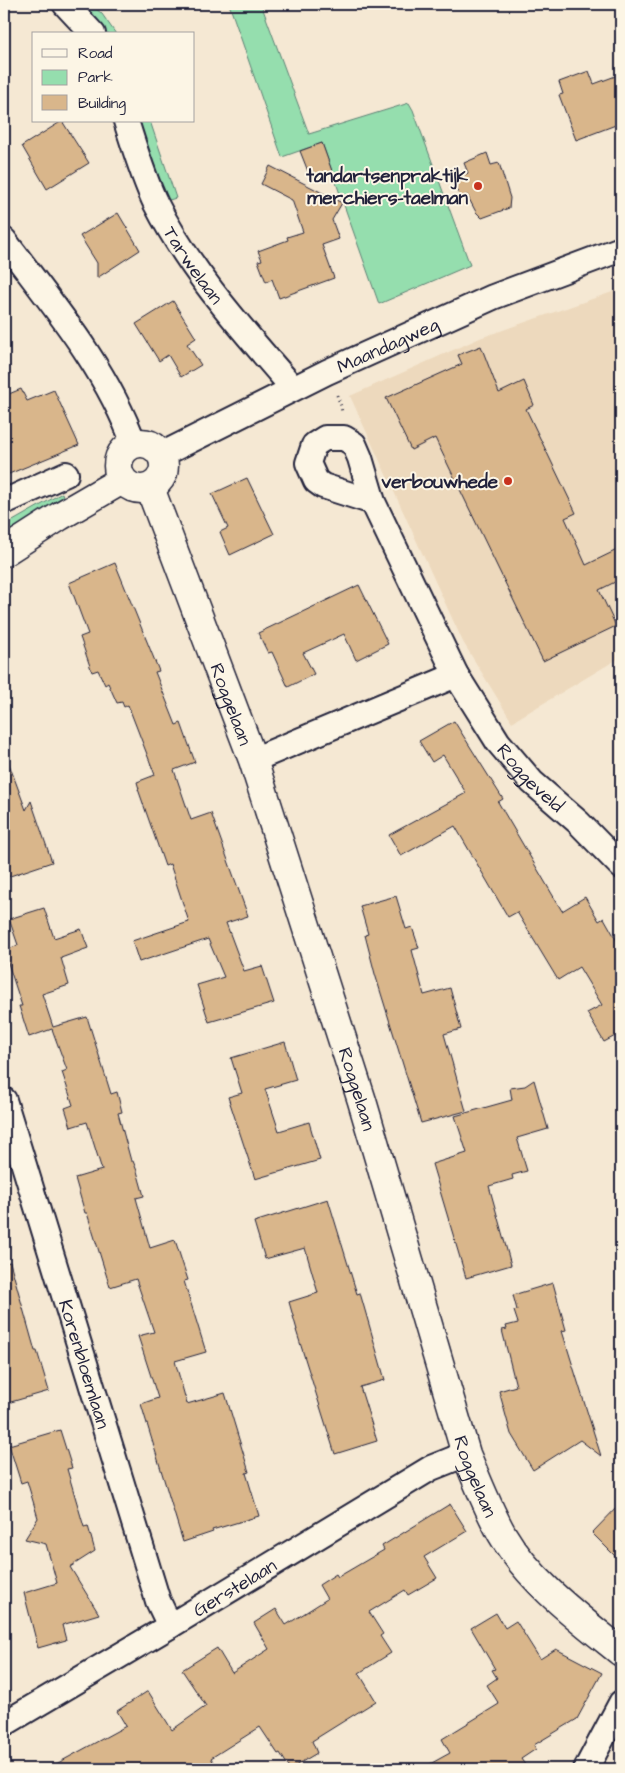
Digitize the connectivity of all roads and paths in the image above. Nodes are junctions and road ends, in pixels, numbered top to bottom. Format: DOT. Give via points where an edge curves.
graph roads {
  1 [pos="65,4"];
  2 [pos="91,32"];
  3 [pos="126,122"];
  4 [pos="4,240"];
  5 [pos="621,249"];
  6 [pos="327,372"];
  7 [pos="293,388"];
  8 [pos="344,438"];
  9 [pos="134,444"];
  10 [pos="161,455"];
  11 [pos="66,474"];
  12 [pos="122,480"];
  13 [pos="150,488"];
  14 [pos="4,502"];
  15 [pos="373,502"];
  16 [pos="4,552"];
  17 [pos="456,675"];
  18 [pos="252,760"];
  19 [pos="621,866"];
  20 [pos="4,1100"];
  21 [pos="466,1454"];
  22 [pos="170,1626"];
  23 [pos="621,1652"];
  24 [pos="621,1703"];
  25 [pos="4,1724"];
  26 [pos="586,1769"];
  1 -- 2 [label="street"];
  3 -- 7 [label="street, Tarwelaan" via="140,168 180,246 223,307"];
  4 -- 9 [label="street" via="72,330 107,384"];
  5 -- 6 [label="street, Maandagweg" via="493,297"];
  6 -- 7 [label="street, Maandagweg"];
  6 -- 8 [label="path" via="342,406"];
  7 -- 10 [label="street, Maandagweg"];
  8 -- 15 [label="street, Roggeveld" via="354,444"];
  8 -- 15 [label="street" via="325,438 314,445 308,463 311,472 323,486"];
  9 -- 10 [label="street" via="150,444"];
  9 -- 12 [label="street" via="119,459"];
  10 -- 13 [label="street" via="164,470 161,478"];
  11 -- 14 [label="street"];
  12 -- 13 [label="street" via="138,490"];
  12 -- 16 [label="street"];
  13 -- 18 [label="street, Roggelaan"];
  15 -- 17 [label="street, Roggeveld"];
  17 -- 18 [label="street"];
  17 -- 19 [label="street, Roggeveld" via="498,742 532,782"];
  18 -- 21 [label="street, Roggelaan" via="362,1101"];
  20 -- 22 [label="street, Korenbloemlaan" via="158,1601"];
  21 -- 22 [label="street, Gerstelaan" via="431,1468"];
  21 -- 23 [label="street, Roggelaan" via="503,1535 528,1569 552,1594"];
  22 -- 25 [label="street, Gerstelaan"];
  24 -- 26 [label="street"];
}
